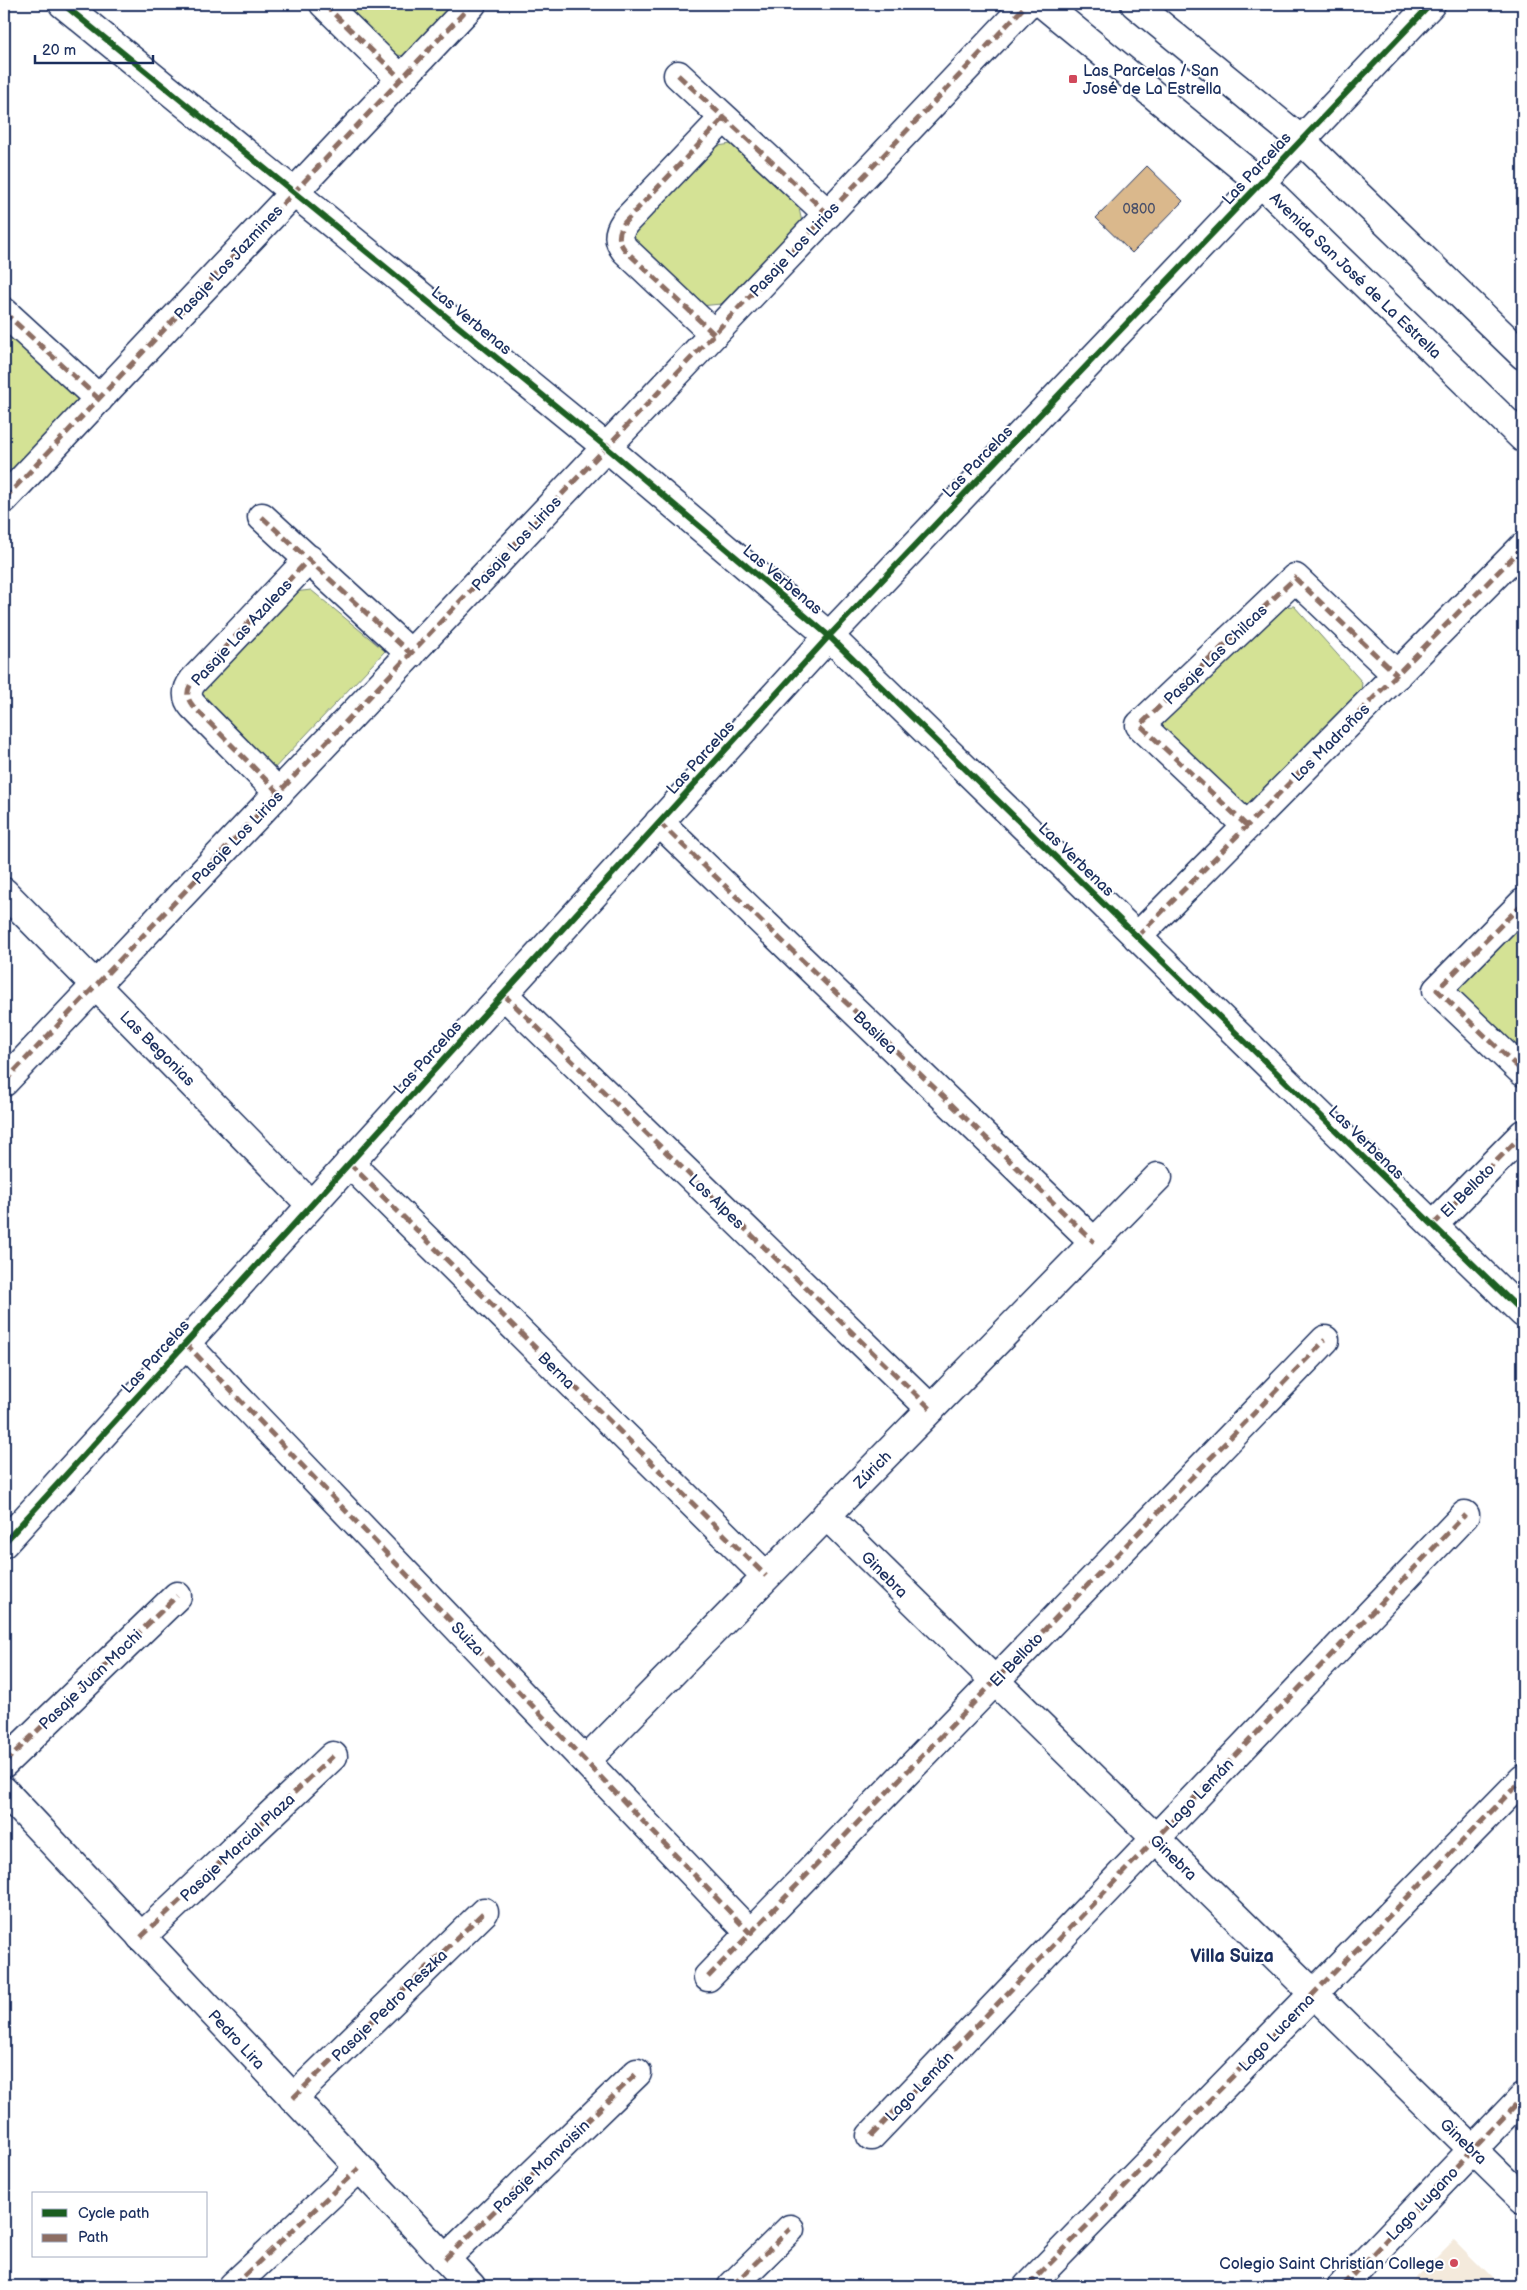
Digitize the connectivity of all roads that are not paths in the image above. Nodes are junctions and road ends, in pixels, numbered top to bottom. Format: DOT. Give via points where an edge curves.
graph roads {
  1 [pos="63,4"];
  2 [pos="324,4"];
  3 [pos="472,4"];
  4 [pos="1027,4"];
  5 [pos="1043,4"];
  6 [pos="1135,4"];
  7 [pos="1431,4"];
  8 [pos="678,75"];
  9 [pos="401,79"];
  10 [pos="724,118"];
  11 [pos="1301,140"];
  12 [pos="1261,183"];
  13 [pos="294,192"];
  14 [pos="828,214"];
  15 [pos="4,312"];
  16 [pos="714,334"];
  17 [pos="1523,355"];
  18 [pos="99,399"];
  19 [pos="1523,438"];
  20 [pos="606,448"];
  21 [pos="4,499"];
  22 [pos="262,516"];
  23 [pos="1523,547"];
  24 [pos="309,559"];
  25 [pos="829,636"];
  26 [pos="411,654"];
  27 [pos="1397,675"];
  28 [pos="279,793"];
  29 [pos="659,822"];
  30 [pos="1247,826"];
  31 [pos="4,892"];
  32 [pos="1523,903"];
  33 [pos="1137,937"];
  34 [pos="96,986"];
  35 [pos="503,994"];
  36 [pos="1523,1072"];
  37 [pos="4,1082"];
  38 [pos="1523,1134"];
  39 [pos="349,1163"];
  40 [pos="1158,1177"];
  41 [pos="311,1205"];
  42 [pos="1433,1225"];
  43 [pos="1094,1242"];
  44 [pos="1523,1313"];
  45 [pos="1325,1340"];
  46 [pos="185,1343"];
  47 [pos="931,1409"];
  48 [pos="826,1515"];
  49 [pos="1465,1516"];
  50 [pos="4,1543"];
  51 [pos="766,1576"];
  52 [pos="177,1596"];
  53 [pos="994,1681"];
  54 [pos="333,1756"];
  55 [pos="586,1761"];
  56 [pos="4,1763"];
  57 [pos="1523,1779"];
  58 [pos="4,1791"];
  59 [pos="1156,1839"];
  60 [pos="484,1912"];
  61 [pos="750,1933"];
  62 [pos="141,1937"];
  63 [pos="708,1977"];
  64 [pos="1314,1994"];
  65 [pos="637,2073"];
  66 [pos="293,2098"];
  67 [pos="1523,2098"];
  68 [pos="872,2136"];
  69 [pos="1473,2150"];
  70 [pos="360,2168"];
  71 [pos="1523,2199"];
  72 [pos="790,2229"];
  73 [pos="445,2259"];
  74 [pos="233,2286"];
  75 [pos="470,2286"];
  76 [pos="732,2286"];
  77 [pos="1028,2286"];
  78 [pos="1342,2286"];
  1 -- 13 [label="street, Las Verbenas"];
  2 -- 9 [label="street"];
  3 -- 9 [label="street, Pasaje Los Jazmines"];
  4 -- 14 [label="street, Pasaje Los Lirios"];
  5 -- 12 [label="street, Avenida San José de La Estrella"];
  6 -- 11 [label="street"];
  7 -- 11 [label="street, Las Parcelas"];
  8 -- 10 [label="street"];
  9 -- 13 [label="street, Pasaje Los Jazmines"];
  10 -- 14 [label="street"];
  10 -- 16 [label="street" via="625,222 619,236 625,250"];
  11 -- 12 [label="street, Las Parcelas"];
  11 -- 17 [label="street"];
  12 -- 19 [label="street, Avenida San José de La Estrella"];
  12 -- 25 [label="street, Las Parcelas"];
  13 -- 18 [label="street, Pasaje Los Jazmines"];
  13 -- 20 [label="street, Las Verbenas"];
  14 -- 16 [label="street, Pasaje Los Lirios"];
  15 -- 18 [label="street"];
  16 -- 20 [label="street, Pasaje Los Lirios"];
  18 -- 21 [label="street, Pasaje Los Jazmines"];
  20 -- 25 [label="street, Las Verbenas"];
  20 -- 26 [label="street, Pasaje Los Lirios"];
  22 -- 24 [label="street"];
  23 -- 27 [label="street, Los Madroños"];
  24 -- 26 [label="street"];
  24 -- 28 [label="street, Pasaje Las Azaleas" via="193,681 187,694 188,701"];
  25 -- 29 [label="street, Las Parcelas"];
  25 -- 33 [label="street, Las Verbenas"];
  26 -- 28 [label="street, Pasaje Los Lirios"];
  27 -- 30 [label="street, Los Madroños"];
  27 -- 30 [label="street, Pasaje Las Chilcas" via="1295,578 1140,725"];
  28 -- 34 [label="street, Pasaje Los Lirios"];
  29 -- 35 [label="street, Las Parcelas"];
  29 -- 43 [label="street, Basilea"];
  30 -- 33 [label="street, Los Madroños"];
  31 -- 34 [label="street, Las Begonias"];
  32 -- 36 [label="street" via="1437,990"];
  33 -- 42 [label="street, Las Verbenas"];
  34 -- 37 [label="street, Pasaje Los Lirios"];
  34 -- 41 [label="street, Las Begonias"];
  35 -- 39 [label="street, Las Parcelas"];
  35 -- 47 [label="street, Los Alpes"];
  38 -- 42 [label="street, El Belloto"];
  39 -- 41 [label="street, Las Parcelas"];
  39 -- 51 [label="street, Berna"];
  40 -- 43 [label="street, Zúrich"];
  41 -- 46 [label="street, Las Parcelas"];
  42 -- 44 [label="street, Las Verbenas"];
  43 -- 47 [label="street, Zúrich"];
  45 -- 53 [label="street, El Belloto"];
  46 -- 50 [label="street, Las Parcelas"];
  46 -- 55 [label="street, Suiza"];
  47 -- 48 [label="street, Zúrich"];
  48 -- 51 [label="street, Zúrich"];
  48 -- 53 [label="street, Ginebra"];
  49 -- 59 [label="street, Lago Lemán"];
  51 -- 55 [label="street, Zúrich"];
  52 -- 56 [label="street, Pasaje Juan Mochi"];
  53 -- 59 [label="street, Ginebra"];
  53 -- 61 [label="street, El Belloto"];
  54 -- 62 [label="street, Pasaje Marcial Plaza"];
  55 -- 61 [label="street, Suiza"];
  57 -- 64 [label="street, Lago Lucerna"];
  58 -- 62 [label="street, Pedro Lira"];
  59 -- 64 [label="street, Ginebra"];
  59 -- 68 [label="street, Lago Lemán"];
  60 -- 66 [label="street, Pasaje Pedro Reszka"];
  61 -- 63 [label="street, El Belloto"];
  62 -- 66 [label="street, Pedro Lira"];
  64 -- 69 [label="street, Ginebra"];
  64 -- 77 [label="street, Lago Lucerna"];
  65 -- 73 [label="street, Pasaje Monvoisin"];
  66 -- 70 [label="street, Pedro Lira"];
  67 -- 69 [label="street, Lago Lugano"];
  69 -- 71 [label="street, Ginebra"];
  69 -- 78 [label="street, Lago Lugano"];
  70 -- 73 [label="street, Pedro Lira"];
  70 -- 74 [label="street"];
  72 -- 76 [label="street"];
  73 -- 75 [label="street, Pedro Lira"];
}
